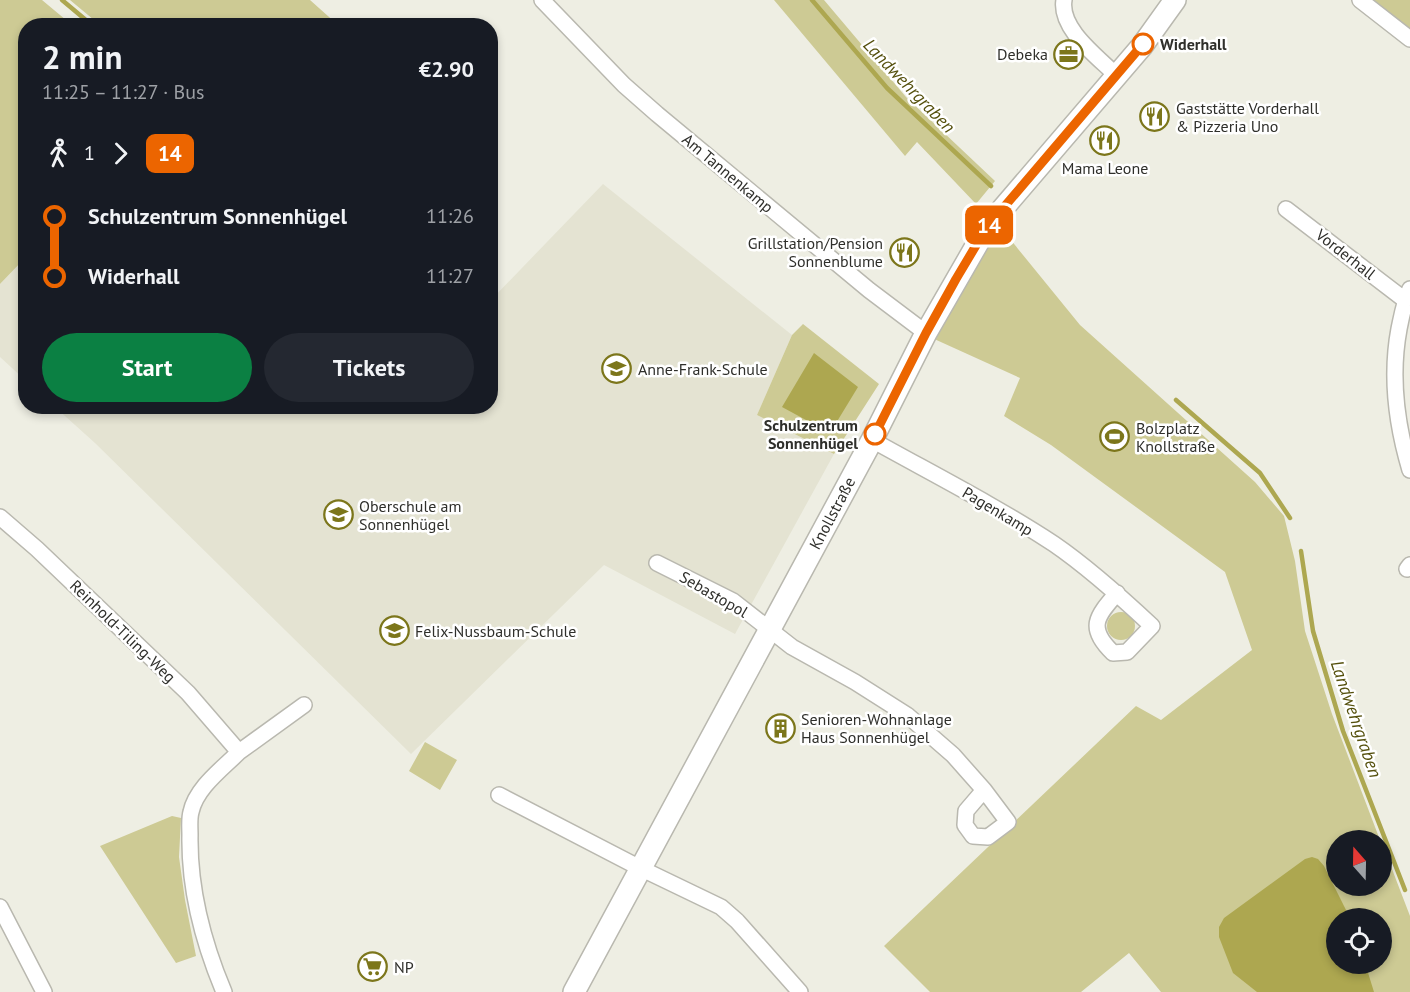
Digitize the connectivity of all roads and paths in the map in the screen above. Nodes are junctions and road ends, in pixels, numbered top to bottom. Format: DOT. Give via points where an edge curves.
graph roads {
  1 [pos="542,0"];
  2 [pos="1175,0"];
  3 [pos="1360,0"];
  4 [pos="1060,1"];
  5 [pos="1410,39"];
  6 [pos="1117,76"];
  7 [pos="1286,209"];
  8 [pos="1407,294"];
  9 [pos="926,333"];
  10 [pos="872,440"];
  11 [pos="1410,470"];
  12 [pos="0,517"];
  13 [pos="657,563"];
  14 [pos="1117,593"];
  15 [pos="769,628"];
  16 [pos="304,705"];
  17 [pos="239,752"];
  18 [pos="984,790"];
  19 [pos="499,795"];
  20 [pos="640,868"];
  21 [pos="0,907"];
  22 [pos="44,992"];
  23 [pos="224,992"];
  24 [pos="574,992"];
  25 [pos="800,992"];
  1 -- 9 [label="street, Am Tannenkamp" via="657,114"];
  2 -- 6 [label="street, Knollstraße"];
  3 -- 5 [label="street"];
  4 -- 6 [label="street" via="1070,29"];
  6 -- 9 [label="street, Knollstraße" via="996,216"];
  7 -- 8 [label="street, Vorderhall"];
  8 -- 11 [label="street" via="1394,373 1398,422"];
  9 -- 10 [label="street, Knollstraße"];
  10 -- 14 [label="street, Pagenkamp" via="995,507 1056,546"];
  10 -- 15 [label="street, Knollstraße"];
  12 -- 17 [label="street, Reinhold-Tiling-Weg" via="188,693"];
  13 -- 15 [label="street, Sebastopol" via="733,600"];
  15 -- 18 [label="street, Sebastopol" via="907,716 953,755"];
  15 -- 20 [label="street, Knollstraße"];
  16 -- 17 [label="street"];
  17 -- 23 [label="street" via="201,790 191,812 195,898 208,955"];
  19 -- 20 [label="street"];
  20 -- 24 [label="street, Knollstraße"];
  20 -- 25 [label="street" via="721,907"];
  21 -- 22 [label="street"];
}
